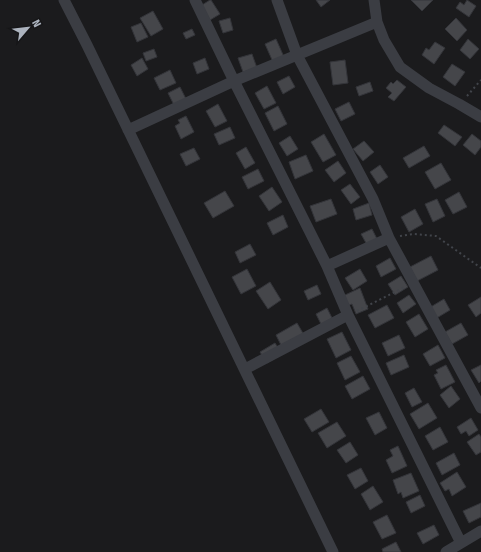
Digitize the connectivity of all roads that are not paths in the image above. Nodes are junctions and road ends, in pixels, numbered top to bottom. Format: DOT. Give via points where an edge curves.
graph roads {
  1 [pos="64,0"];
  2 [pos="195,0"];
  3 [pos="277,0"];
  4 [pos="374,0"];
  5 [pos="377,22"];
  6 [pos="297,55"];
  7 [pos="234,81"];
  8 [pos="481,117"];
  9 [pos="128,130"];
  10 [pos="389,238"];
  11 [pos="327,266"];
  12 [pos="348,314"];
  13 [pos="245,369"];
  14 [pos="481,408"];
  15 [pos="481,531"];
  16 [pos="461,542"];
  17 [pos="333,552"];
  18 [pos="446,552"];
  1 -- 9 [label="street"];
  2 -- 7 [label="street"];
  3 -- 6 [label="street"];
  4 -- 5 [label="street"];
  5 -- 6 [label="street"];
  5 -- 8 [label="street" via="400,67 429,88"];
  6 -- 7 [label="street"];
  6 -- 10 [label="street" via="373,199"];
  7 -- 9 [label="street"];
  7 -- 11 [label="street"];
  9 -- 13 [label="street"];
  10 -- 11 [label="street"];
  10 -- 14 [label="street"];
  11 -- 12 [label="street"];
  12 -- 13 [label="street"];
  12 -- 16 [label="street"];
  13 -- 17 [label="street"];
  15 -- 16 [label="street"];
  16 -- 18 [label="street"];
}
